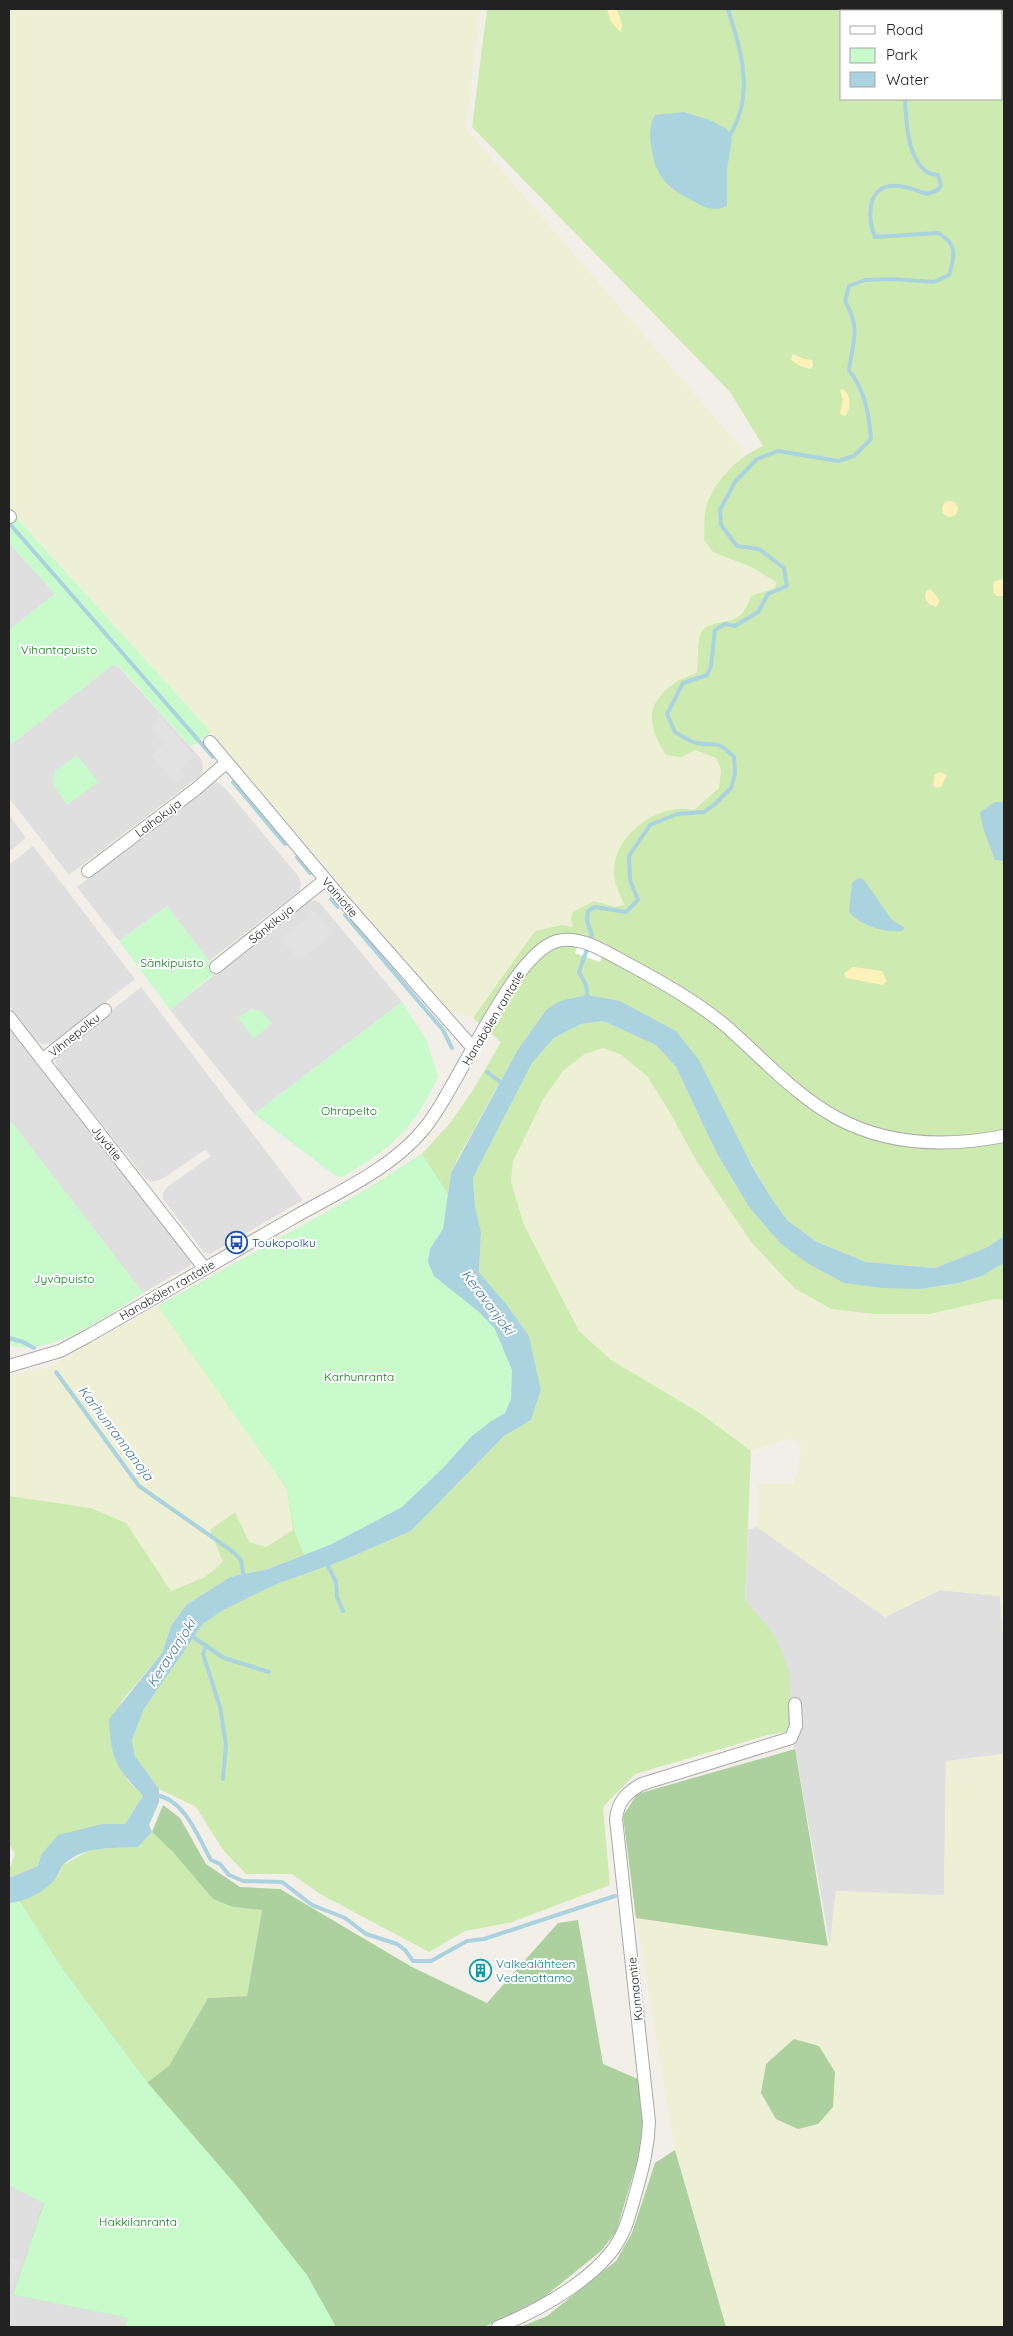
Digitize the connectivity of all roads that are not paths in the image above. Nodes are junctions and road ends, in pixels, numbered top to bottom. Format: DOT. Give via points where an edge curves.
graph roads {
  1 [pos="210,742"];
  2 [pos="226,763"];
  3 [pos="88,871"];
  4 [pos="325,880"];
  5 [pos="216,968"];
  6 [pos="105,1010"];
  7 [pos="9,1016"];
  8 [pos="473,1048"];
  9 [pos="42,1060"];
  10 [pos="1004,1136"];
  11 [pos="205,1269"];
  12 [pos="9,1366"];
  13 [pos="795,1704"];
  14 [pos="498,2327"];
  1 -- 2 [label="street, Vainiotie"];
  2 -- 3 [label="street, Laihokuja"];
  2 -- 4 [label="street, Vainiotie"];
  4 -- 5 [label="street, Sänkikuja"];
  4 -- 8 [label="street, Vainiotie"];
  6 -- 9 [label="street, Vihnepolku"];
  7 -- 9 [label="street, Jyvätie"];
  8 -- 10 [label="street, Hanabölen rantatie" via="529,960 551,943 579,941 662,981 696,1003 813,1104 838,1119 864,1130 917,1143 949,1144"];
  8 -- 11 [label="street, Hanabölen rantatie" via="448,1095 405,1150"];
  9 -- 11 [label="street, Jyvätie"];
  11 -- 12 [label="street, Hanabölen rantatie" via="60,1351"];
  13 -- 14 [label="street, Kunnaantie" via="796,1726 791,1738 642,1784 631,1790 618,1808 617,1829 649,2122 646,2156 623,2233 608,2256 546,2305"];
}
